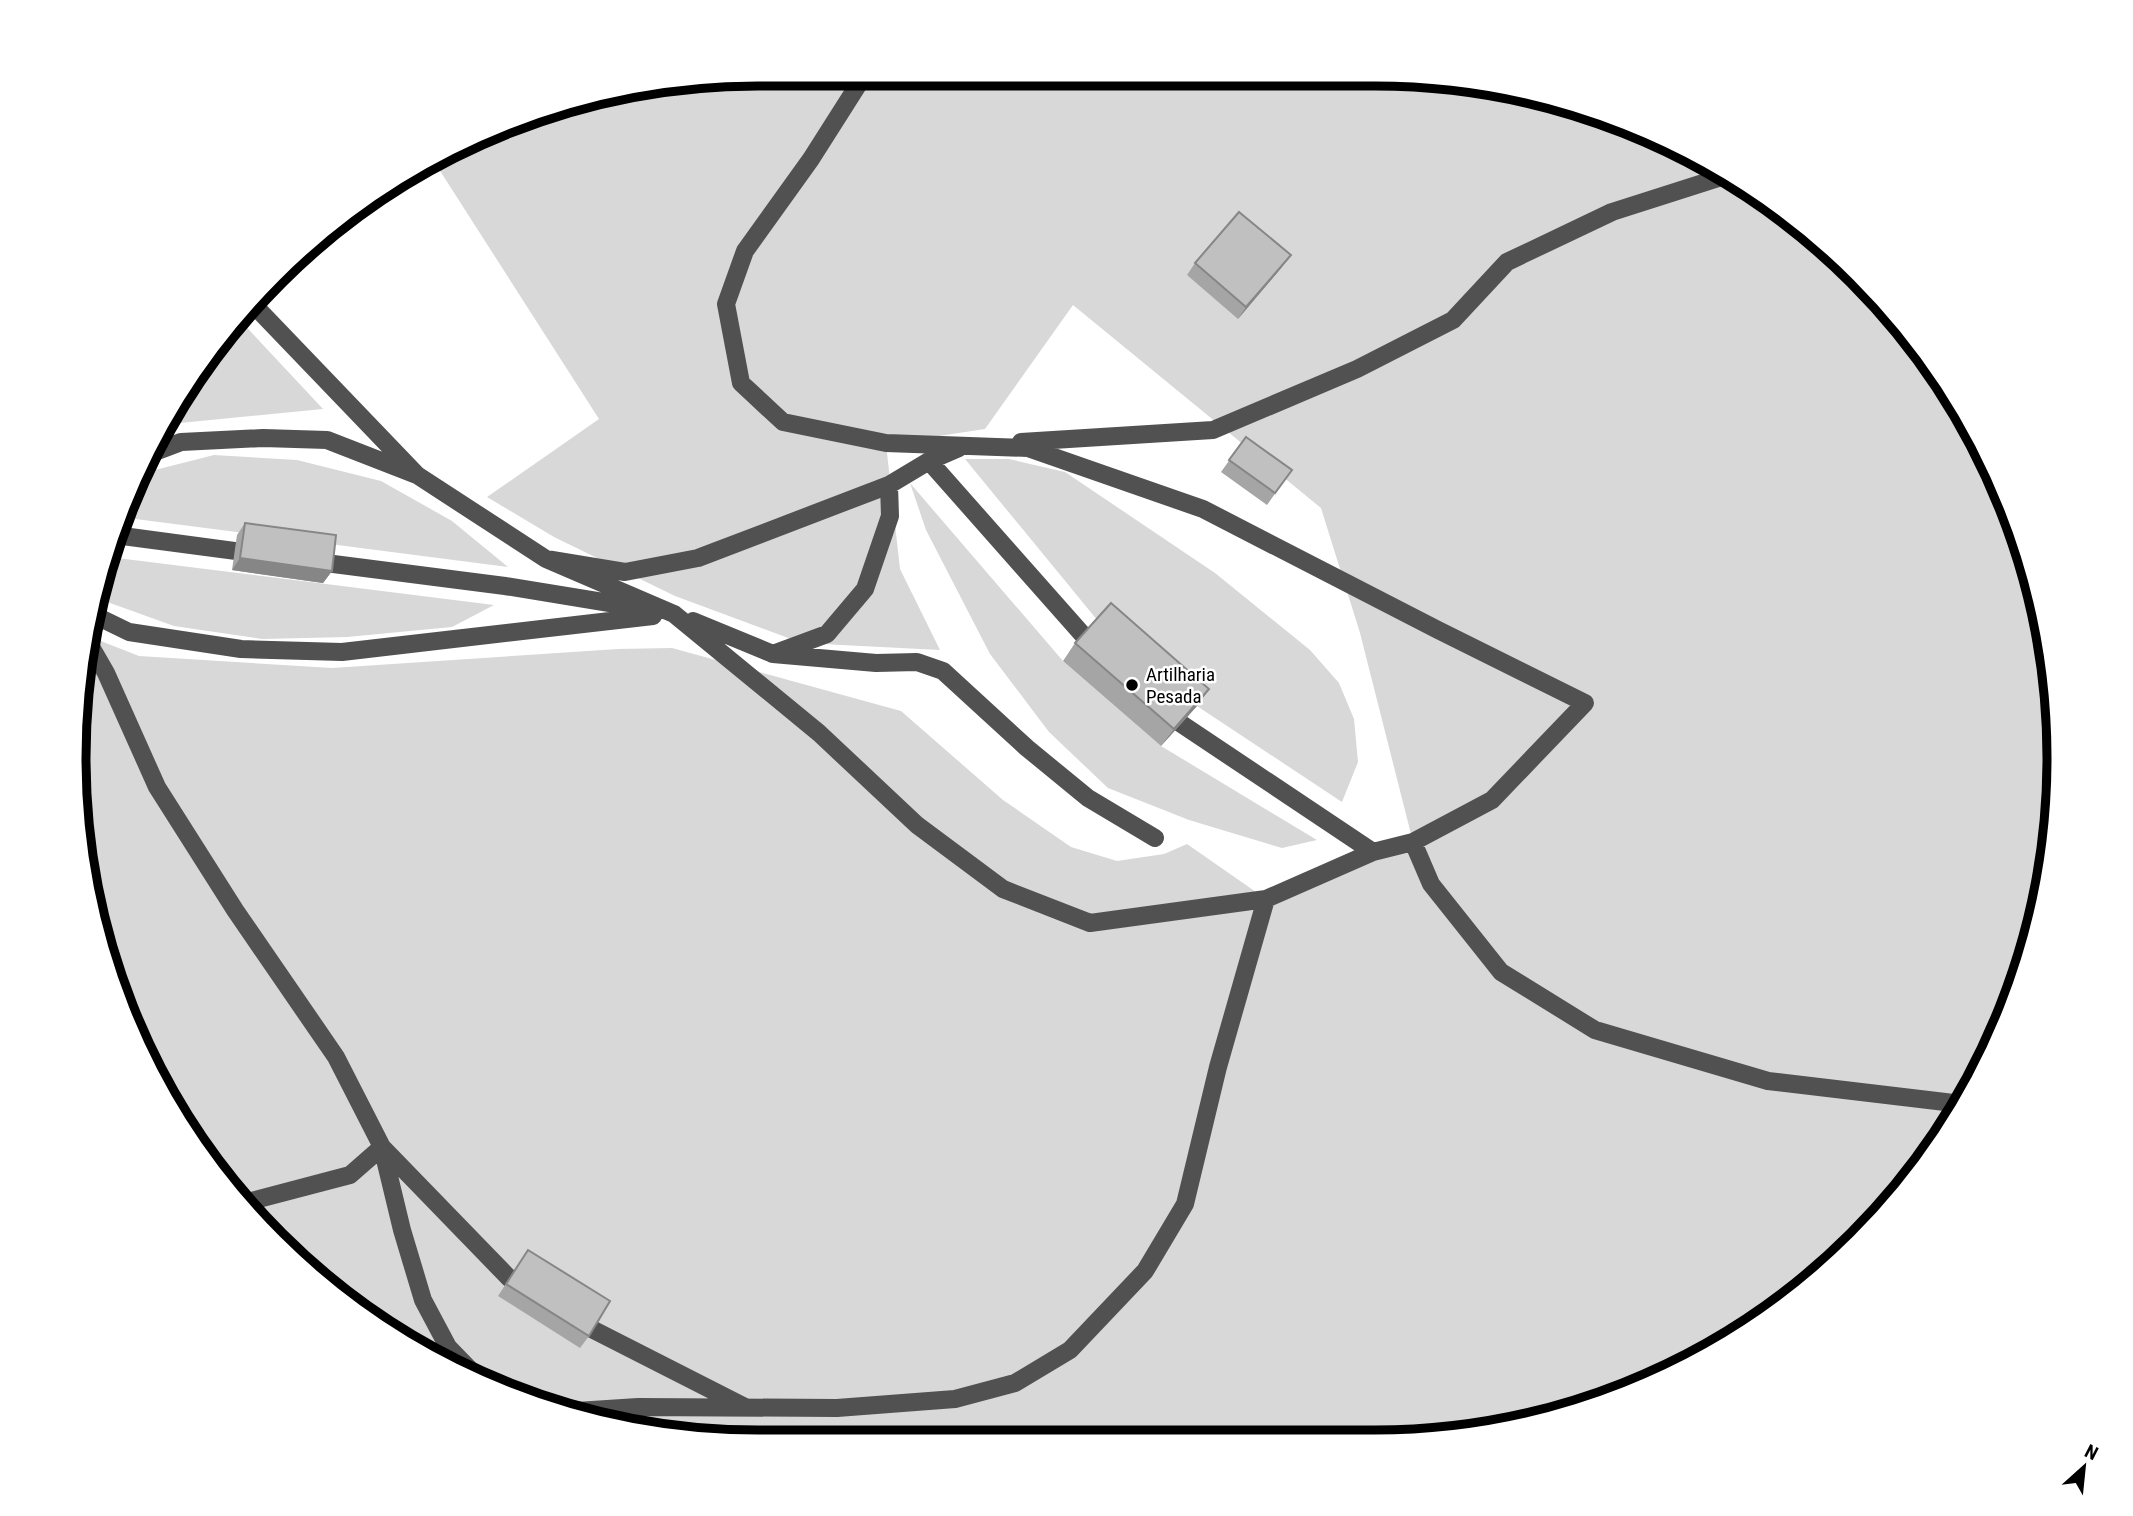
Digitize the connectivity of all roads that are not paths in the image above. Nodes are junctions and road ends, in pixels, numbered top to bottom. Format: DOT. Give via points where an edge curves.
graph roads {
  1 [pos="857,86"];
  2 [pos="1716,179"];
  3 [pos="258,309"];
  4 [pos="965,446"];
  5 [pos="161,450"];
  6 [pos="929,461"];
  7 [pos="417,475"];
  8 [pos="889,485"];
  9 [pos="123,536"];
  10 [pos="546,559"];
  11 [pos="674,614"];
  12 [pos="101,618"];
  13 [pos="95,653"];
  14 [pos="772,654"];
  15 [pos="1113,669"];
  16 [pos="1143,698"];
  17 [pos="1155,838"];
  18 [pos="1413,842"];
  19 [pos="1373,852"];
  20 [pos="1266,899"];
  21 [pos="1952,1103"];
  22 [pos="382,1147"];
  23 [pos="253,1201"];
  24 [pos="537,1298"];
  25 [pos="558,1311"];
  26 [pos="461,1361"];
  27 [pos="748,1408"];
  28 [pos="596,1410"];
  1 -- 4 [label="lane" via="746,251 726,304 741,383 783,422 886,443"];
  2 -- 4 [label="lane" via="1612,212 1507,262 1453,320 1357,369 1213,430"];
  3 -- 7 [label="lane"];
  4 -- 6 [label="lane"];
  4 -- 18 [label="lane" via="1028,448 1203,509 1585,703 1492,800"];
  5 -- 7 [label="lane" via="181,442 327,440"];
  6 -- 8 [label="lane"];
  6 -- 15 [label="lane"];
  7 -- 10 [label="lane"];
  8 -- 10 [label="lane" via="698,558 625,572"];
  8 -- 14 [label="lane" via="890,516 865,589 827,634"];
  9 -- 11 [label="lane" via="505,586"];
  10 -- 11 [label="lane"];
  11 -- 12 [label="lane" via="342,652 241,649 129,632"];
  11 -- 14 [label="lane"];
  11 -- 20 [label="lane" via="819,733 917,825 1003,889 1090,923"];
  13 -- 22 [label="lane" via="157,787 336,1057"];
  14 -- 17 [label="lane" via="917,663 943,671 1088,798"];
  16 -- 19 [label="lane"];
  18 -- 19 [label="lane"];
  18 -- 21 [label="lane" via="1431,884 1501,972 1595,1030 1768,1081"];
  19 -- 20 [label="lane"];
  20 -- 27 [label="lane" via="1185,1204 1145,1271 1070,1350 1015,1383 955,1399 837,1408"];
  22 -- 23 [label="lane" via="349,1175"];
  22 -- 24 [label="lane" via="509,1278"];
  22 -- 26 [label="lane" via="423,1300 448,1348"];
  25 -- 27 [label="lane"];
  27 -- 28 [label="lane"];
}
